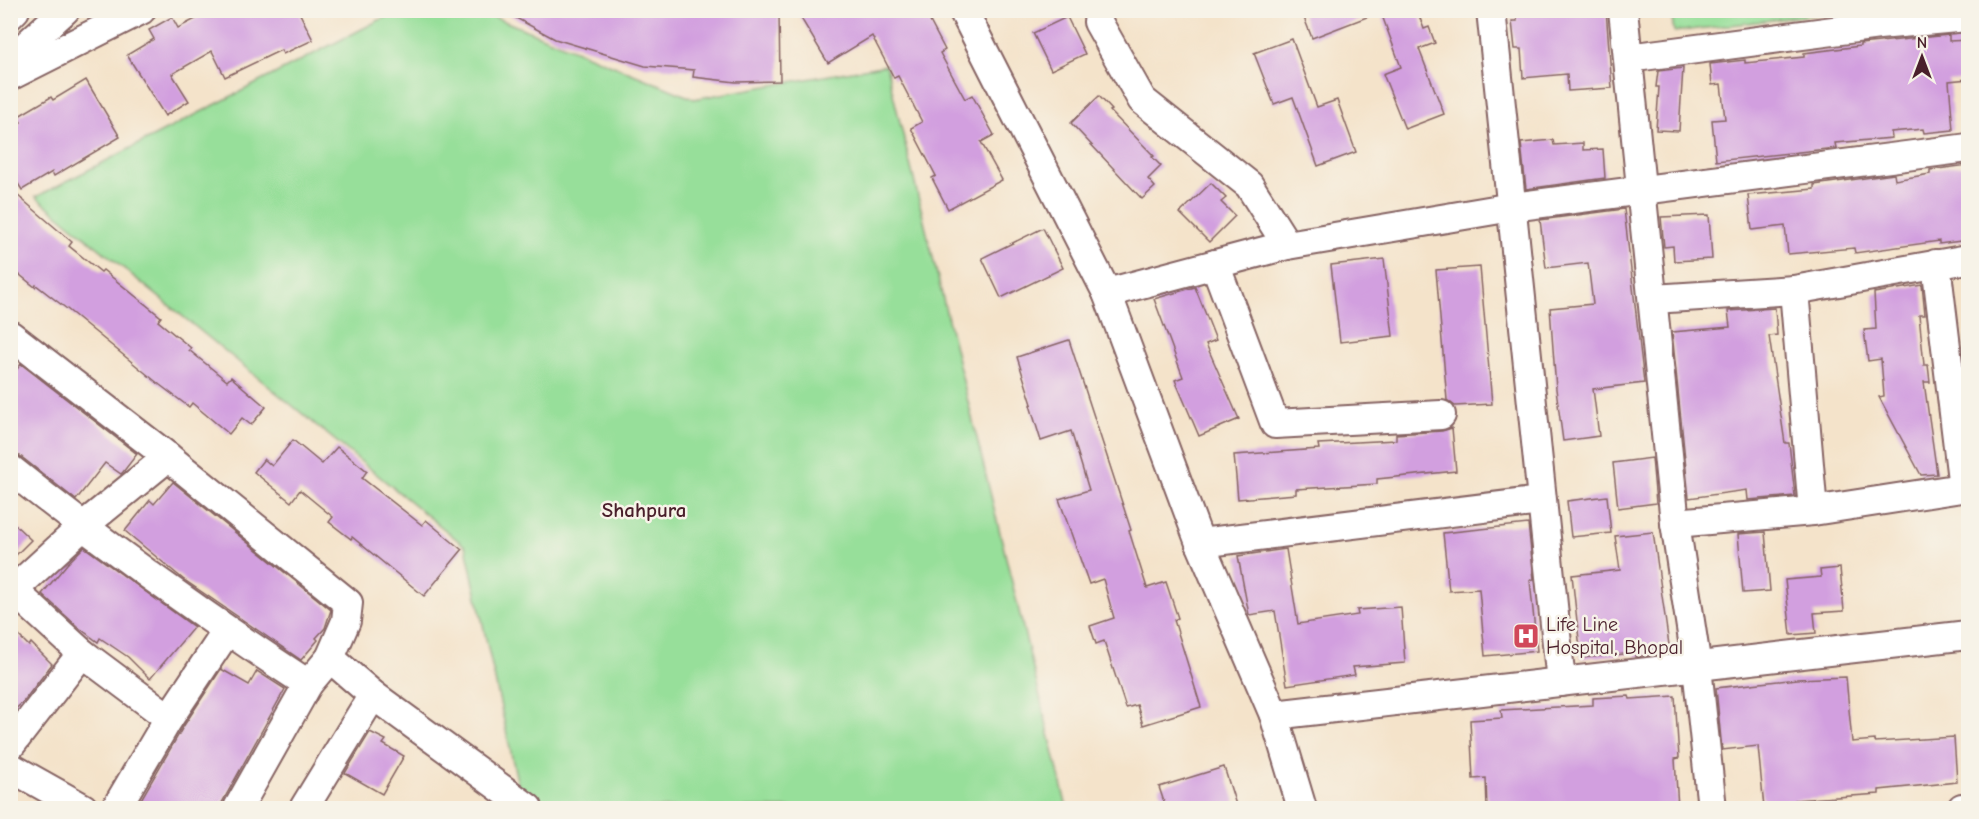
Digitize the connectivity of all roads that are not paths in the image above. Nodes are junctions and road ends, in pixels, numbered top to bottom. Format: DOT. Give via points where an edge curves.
graph roads {
  1 [pos="15,10"];
  2 [pos="64,10"];
  3 [pos="141,10"];
  4 [pos="963,10"];
  5 [pos="1491,10"];
  6 [pos="1623,10"];
  7 [pos="10,15"];
  8 [pos="1968,17"];
  9 [pos="1878,18"];
  10 [pos="1098,22"];
  11 [pos="1628,58"];
  12 [pos="10,60"];
  13 [pos="10,76"];
  14 [pos="1968,148"];
  15 [pos="1640,190"];
  16 [pos="1512,207"];
  17 [pos="1287,245"];
  18 [pos="1968,259"];
  19 [pos="1215,264"];
  20 [pos="1936,264"];
  21 [pos="1794,290"];
  22 [pos="1107,293"];
  23 [pos="1653,299"];
  24 [pos="10,335"];
  25 [pos="1441,415"];
  26 [pos="168,458"];
  27 [pos="10,469"];
  28 [pos="1966,488"];
  29 [pos="1541,501"];
  30 [pos="1813,511"];
  31 [pos="1675,523"];
  32 [pos="82,527"];
  33 [pos="1200,543"];
  34 [pos="12,591"];
  35 [pos="227,631"];
  36 [pos="1968,635"];
  37 [pos="82,653"];
  38 [pos="330,658"];
  39 [pos="1697,668"];
  40 [pos="1561,682"];
  41 [pos="308,684"];
  42 [pos="372,695"];
  43 [pos="1274,715"];
  44 [pos="169,717"];
  45 [pos="10,746"];
  46 [pos="10,767"];
  47 [pos="83,808"];
  48 [pos="116,808"];
  49 [pos="238,808"];
  50 [pos="304,808"];
  51 [pos="528,808"];
  52 [pos="1302,808"];
  53 [pos="1712,808"];
  54 [pos="1962,808"];
  55 [pos="1968,808"];
  1 -- 7 [label="street"];
  2 -- 12 [label="street"];
  3 -- 13 [label="street"];
  4 -- 22 [label="street"];
  5 -- 16 [label="street"];
  6 -- 11 [label="street"];
  8 -- 9 [label="street"];
  9 -- 11 [label="street"];
  10 -- 17 [label="street" via="1142,100 1249,185"];
  11 -- 15 [label="street"];
  14 -- 15 [label="street"];
  15 -- 16 [label="street"];
  15 -- 23 [label="street"];
  16 -- 17 [label="street"];
  16 -- 29 [label="street"];
  17 -- 19 [label="street"];
  18 -- 20 [label="street"];
  19 -- 22 [label="street"];
  19 -- 25 [label="street" via="1275,424"];
  20 -- 21 [label="street"];
  20 -- 28 [label="street"];
  21 -- 23 [label="street"];
  21 -- 30 [label="street"];
  22 -- 33 [label="street"];
  23 -- 31 [label="street"];
  24 -- 26 [label="street"];
  26 -- 32 [label="street"];
  26 -- 38 [label="street" via="348,603 346,621"];
  27 -- 32 [label="street"];
  28 -- 30 [label="street"];
  29 -- 33 [label="street"];
  29 -- 40 [label="street"];
  30 -- 31 [label="street"];
  31 -- 39 [label="street"];
  32 -- 34 [label="street"];
  32 -- 35 [label="street"];
  33 -- 43 [label="street"];
  34 -- 37 [label="street"];
  35 -- 41 [label="street"];
  35 -- 44 [label="street"];
  36 -- 39 [label="street"];
  37 -- 44 [label="street"];
  37 -- 45 [label="street"];
  38 -- 41 [label="street"];
  38 -- 42 [label="street"];
  39 -- 40 [label="street"];
  39 -- 53 [label="street"];
  40 -- 43 [label="street"];
  41 -- 49 [label="street"];
  42 -- 50 [label="street"];
  42 -- 51 [label="street"];
  43 -- 52 [label="street"];
  44 -- 48 [label="street"];
  46 -- 47 [label="street"];
  54 -- 55 [label="street"];
}
